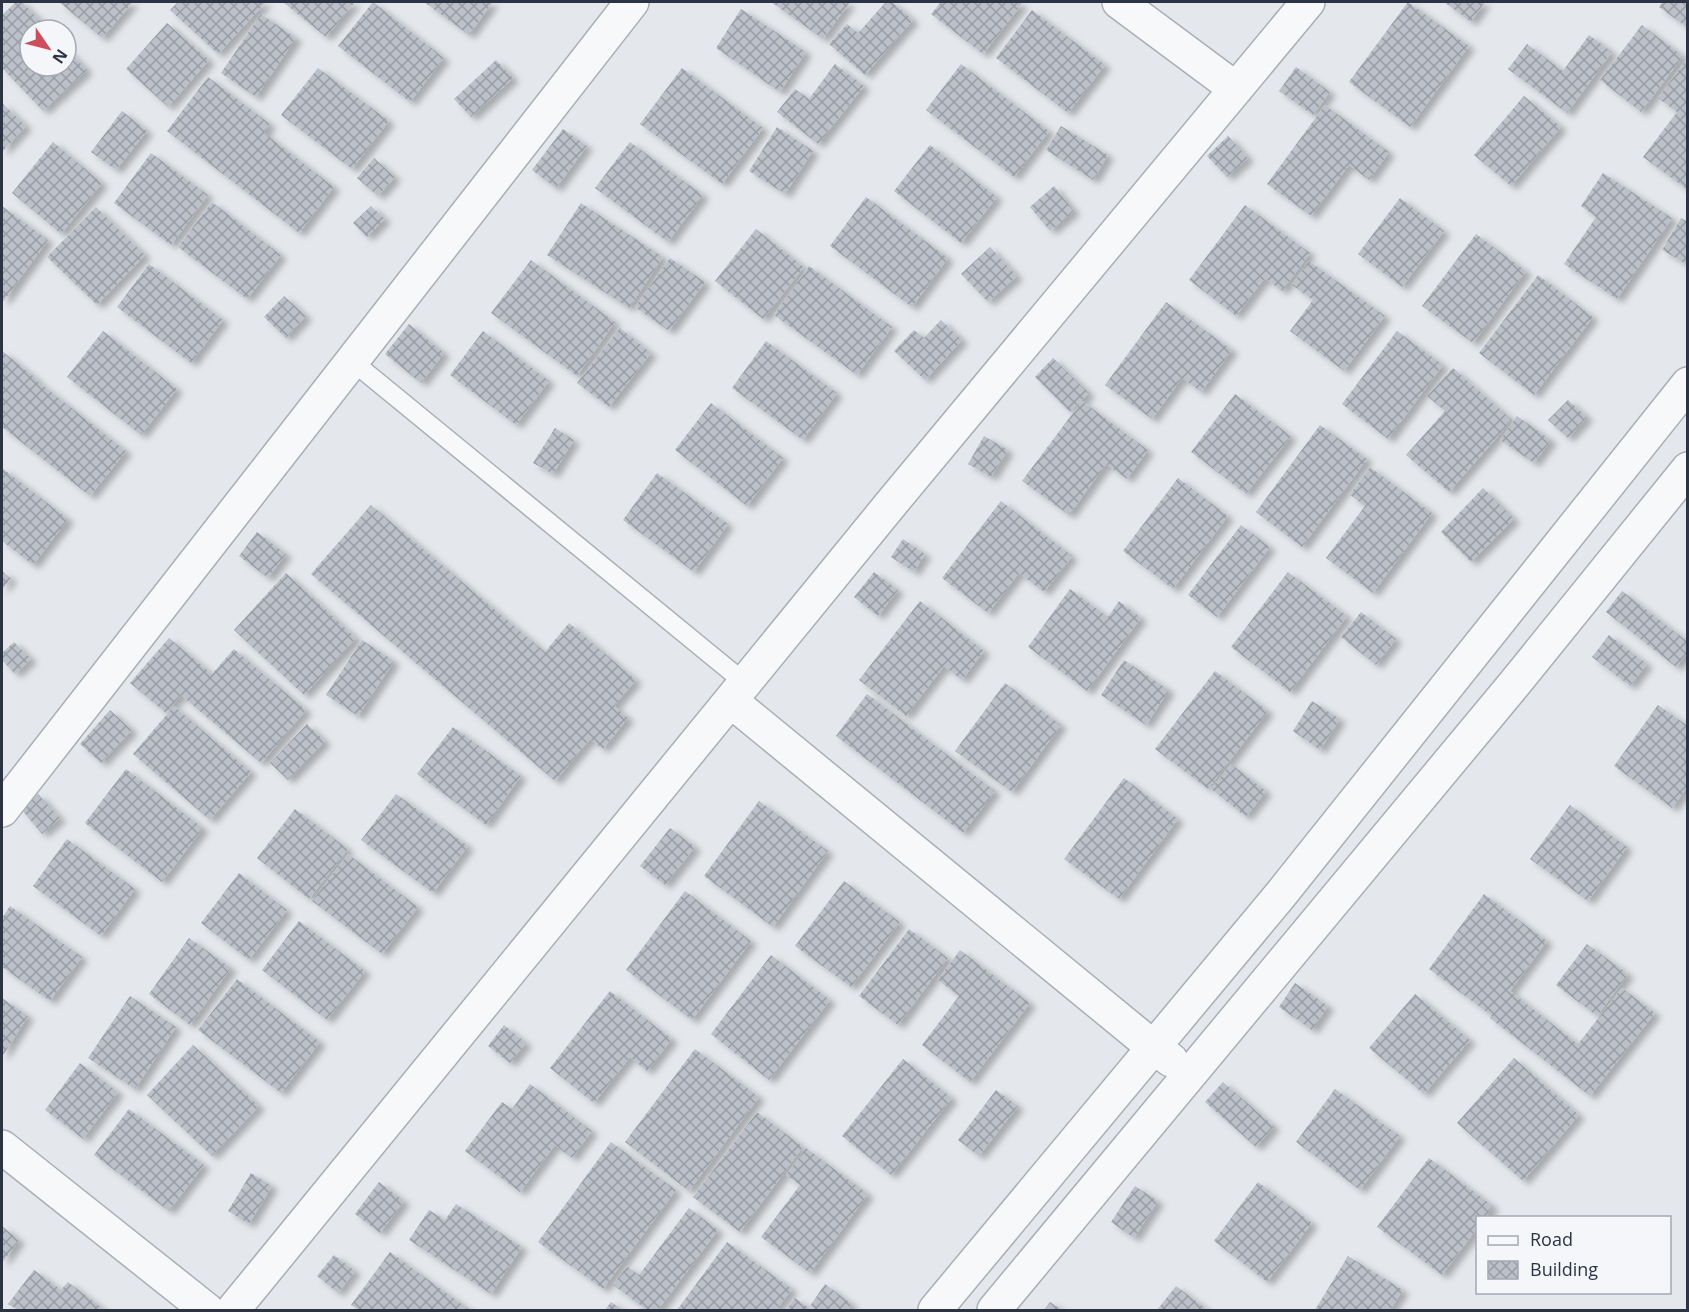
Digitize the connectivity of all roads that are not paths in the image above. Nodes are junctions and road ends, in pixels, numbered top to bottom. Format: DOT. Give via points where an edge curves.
graph roads {
  1 [pos="632,2"];
  2 [pos="1119,2"];
  3 [pos="1308,2"];
  4 [pos="1236,88"];
  5 [pos="352,361"];
  6 [pos="1688,384"];
  7 [pos="1688,469"];
  8 [pos="738,692"];
  9 [pos="2,810"];
  10 [pos="1153,1047"];
  11 [pos="1190,1074"];
  12 [pos="2,1147"];
  13 [pos="207,1311"];
  14 [pos="233,1311"];
  15 [pos="935,1311"];
  16 [pos="994,1311"];
  1 -- 5 [label="street"];
  2 -- 4 [label="street"];
  3 -- 4 [label="street"];
  4 -- 8 [label="street"];
  5 -- 8 [label="lane"];
  5 -- 9 [label="street"];
  6 -- 10 [label="street" via="1282,893"];
  7 -- 11 [label="street"];
  8 -- 10 [label="street"];
  8 -- 14 [label="street"];
  10 -- 11 [label="street"];
  10 -- 15 [label="street"];
  11 -- 16 [label="street"];
  12 -- 13 [label="street"];
}
